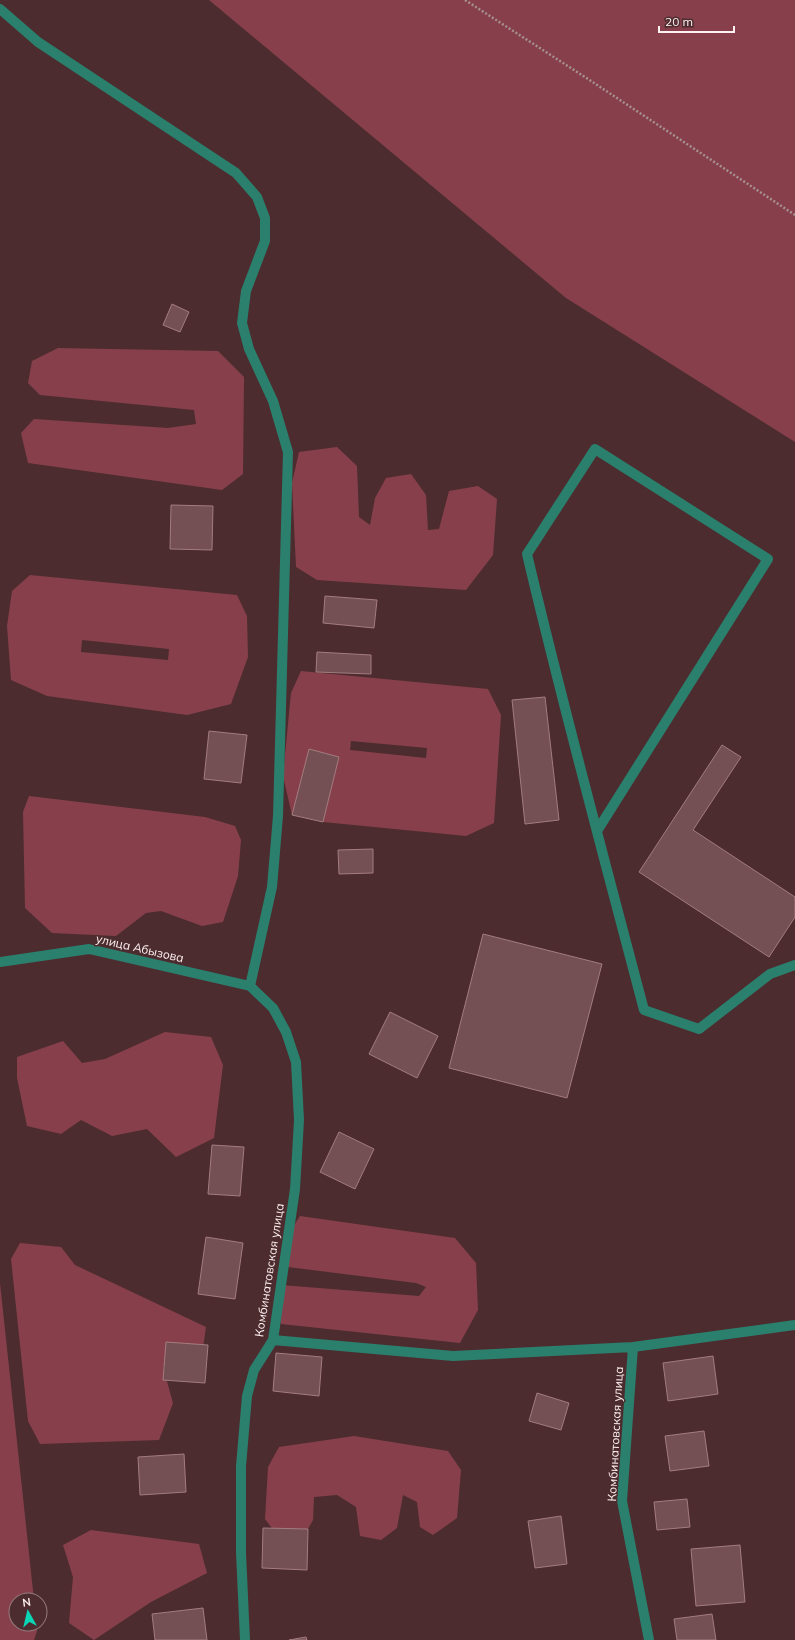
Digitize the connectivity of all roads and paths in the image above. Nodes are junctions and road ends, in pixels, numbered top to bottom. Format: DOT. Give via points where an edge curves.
graph roads {
  1 [pos="464,0"];
  2 [pos="0,9"];
  3 [pos="795,215"];
  4 [pos="597,831"];
  5 [pos="0,962"];
  6 [pos="795,965"];
  7 [pos="250,986"];
  8 [pos="795,1325"];
  9 [pos="273,1340"];
  10 [pos="633,1347"];
  11 [pos="245,1640"];
  12 [pos="649,1640"];
  1 -- 3 [label="path"];
  2 -- 7 [label="street" via="38,42 236,172 257,197 265,218 264,241 246,291 242,323 249,349 273,401 288,452 278,816 272,887"];
  4 -- 4 [label="street" via="548,646 527,554 595,449 768,559"];
  4 -- 6 [label="street" via="644,1010 699,1029 770,974"];
  5 -- 7 [label="street, улица Абызова" via="89,949"];
  7 -- 9 [label="street, Комбинатовская улица" via="273,1008 286,1032 296,1062 299,1120 295,1189"];
  8 -- 10 [label="street"];
  9 -- 10 [label="street" via="452,1356"];
  9 -- 11 [label="street, Комбинатовская улица" via="254,1370 247,1396 241,1474"];
  10 -- 12 [label="street, Комбинатовская улица" via="622,1501"];
}
